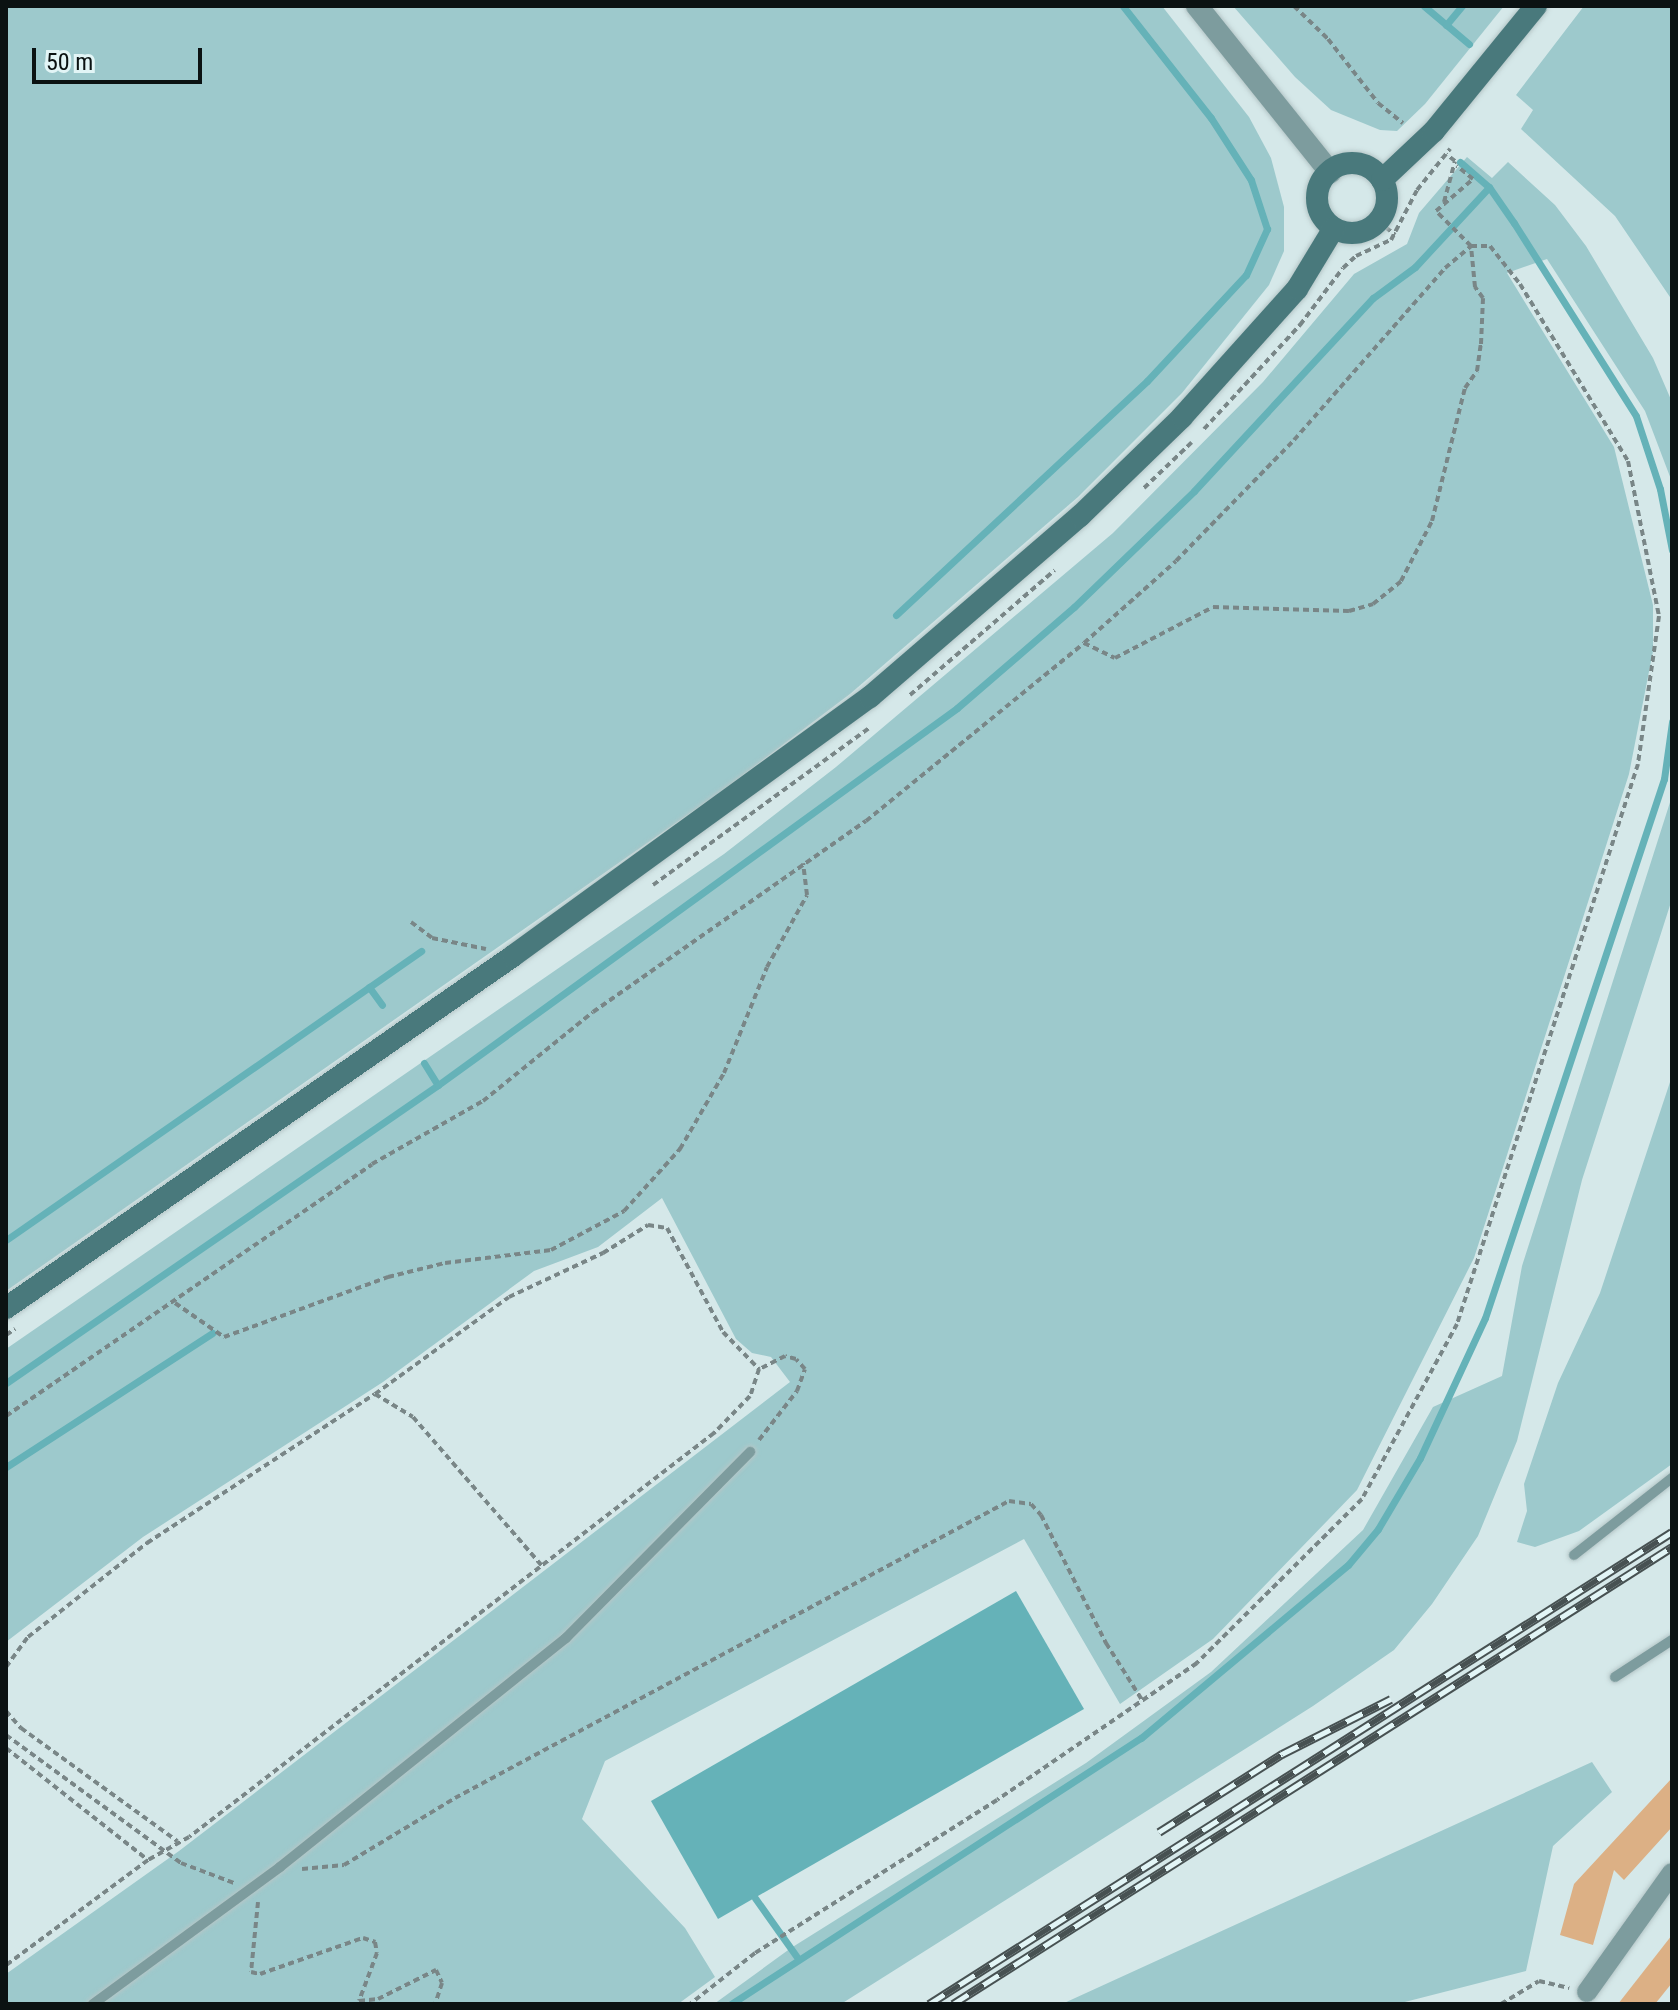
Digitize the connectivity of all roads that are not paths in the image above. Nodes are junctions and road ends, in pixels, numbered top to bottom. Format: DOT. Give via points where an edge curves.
graph roads {
  1 [pos="1197,6"];
  2 [pos="1536,6"];
  3 [pos="1330,172"];
  4 [pos="1382,180"];
  5 [pos="1334,228"];
  6 [pos="6,1308"];
  7 [pos="750,1452"];
  8 [pos="1672,1478"];
  9 [pos="1574,1555"];
  10 [pos="1672,1640"];
  11 [pos="1615,1677"];
  12 [pos="1672,1873"];
  13 [pos="1665,1905"];
  14 [pos="1587,1992"];
  15 [pos="93,2004"];
  1 -- 3 [label="street"];
  2 -- 4 [label="main road" via="1434,131"];
  3 -- 4 [label="main road" via="1355,163"];
  3 -- 5 [label="main road" via="1317,195 1322,216"];
  4 -- 5 [label="main road" via="1386,228"];
  5 -- 6 [label="main road" via="1297,289 1232,366 1080,516 941,639 797,754"];
  7 -- 15 [label="lane" via="566,1638 261,1882"];
  8 -- 9 [label="lane"];
  10 -- 11 [label="lane"];
  12 -- 13 [label="street"];
  13 -- 14 [label="street" via="1637,1918"];
}
